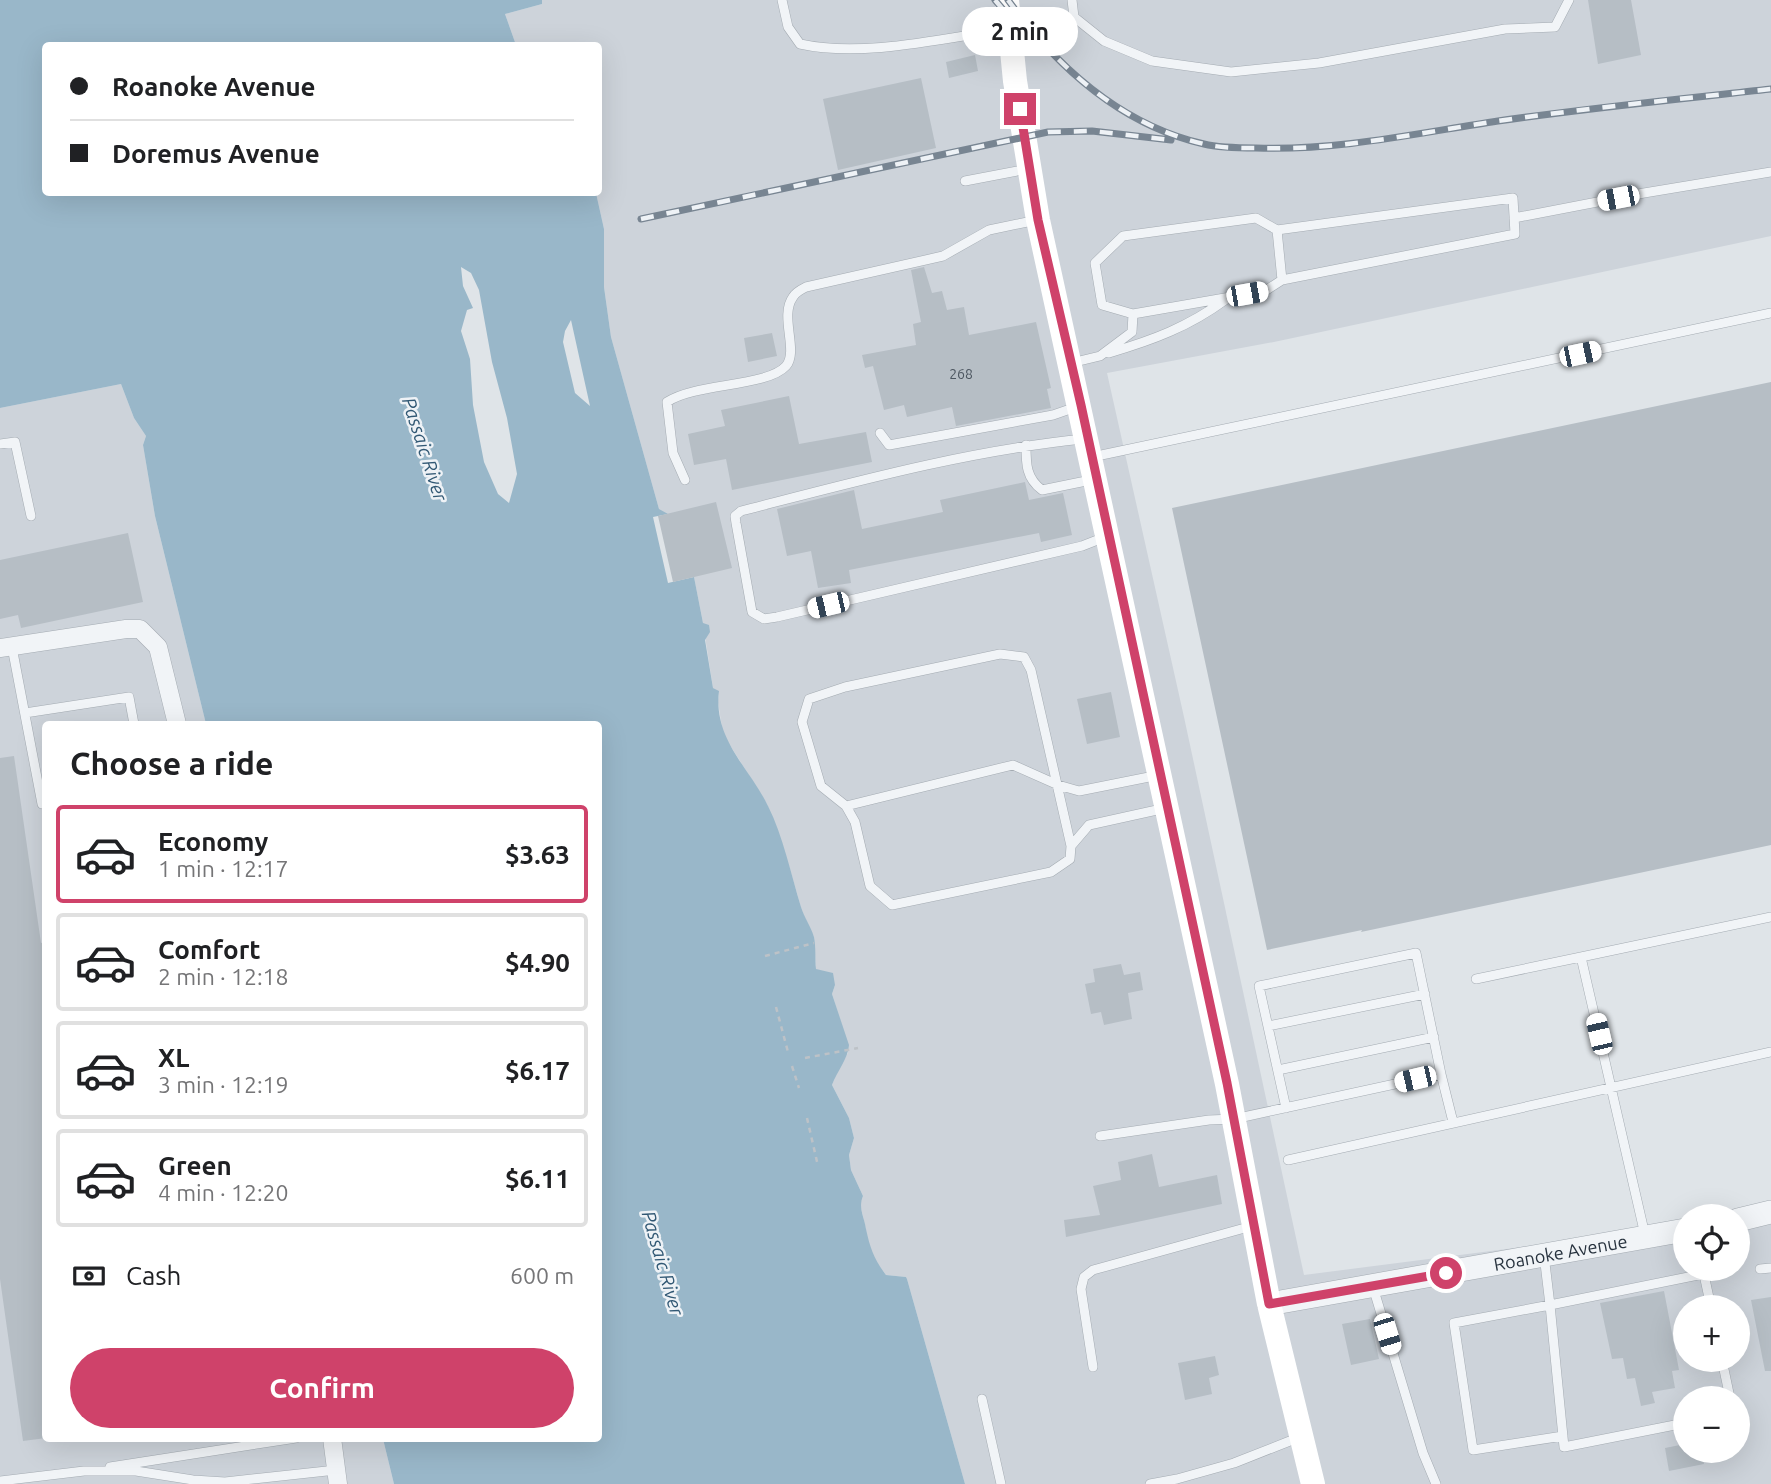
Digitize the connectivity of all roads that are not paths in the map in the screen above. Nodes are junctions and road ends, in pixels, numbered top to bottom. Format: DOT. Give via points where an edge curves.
graph roads {
  1 [pos="782,0"];
  2 [pos="1007,0"];
  3 [pos="1072,0"];
  4 [pos="1569,0"];
  5 [pos="1009,29"];
  6 [pos="1030,169"];
  7 [pos="1771,172"];
  8 [pos="965,181"];
  9 [pos="1514,218"];
  10 [pos="1038,220"];
  11 [pos="1277,230"];
  12 [pos="1282,280"];
  13 [pos="1228,298"];
  14 [pos="1771,313"];
  15 [pos="1133,314"];
  16 [pos="1100,356"];
  17 [pos="1071,363"];
  18 [pos="1081,405"];
  19 [pos="880,433"];
  20 [pos="0,444"];
  21 [pos="1026,445"];
  22 [pos="1092,458"];
  23 [pos="685,480"];
  24 [pos="31,516"];
  25 [pos="1109,536"];
  26 [pos="6,647"];
  27 [pos="25,713"];
  28 [pos="133,721"];
  29 [pos="176,721"];
  30 [pos="1160,775"];
  31 [pos="1058,785"];
  32 [pos="42,804"];
  33 [pos="846,806"];
  34 [pos="1168,808"];
  35 [pos="1071,846"];
  36 [pos="1771,917"];
  37 [pos="1581,957"];
  38 [pos="1476,979"];
  39 [pos="1425,995"];
  40 [pos="1268,1026"];
  41 [pos="1434,1037"];
  42 [pos="1771,1052"];
  43 [pos="1278,1070"];
  44 [pos="1441,1074"];
  45 [pos="1611,1086"];
  46 [pos="1286,1108"];
  47 [pos="1234,1119"];
  48 [pos="1453,1122"];
  49 [pos="1100,1136"];
  50 [pos="1288,1160"];
  51 [pos="1771,1212"];
  52 [pos="1750,1217"];
  53 [pos="1253,1226"];
  54 [pos="1673,1232"];
  55 [pos="1645,1237"];
  56 [pos="1544,1255"];
  57 [pos="1771,1268"];
  58 [pos="1760,1269"];
  59 [pos="1673,1278"];
  60 [pos="1373,1286"];
  61 [pos="1269,1304"];
  62 [pos="1550,1305"];
  63 [pos="1093,1367"];
  64 [pos="982,1399"];
  65 [pos="1673,1425"];
  66 [pos="1302,1436"];
  67 [pos="1563,1436"];
  68 [pos="270,1442"];
  69 [pos="333,1442"];
  70 [pos="84,1471"];
  71 [pos="337,1477"];
  72 [pos="0,1481"];
  73 [pos="1001,1484"];
  74 [pos="1150,1484"];
  75 [pos="1313,1484"];
  76 [pos="1436,1484"];
  1 -- 5 [label="lane" via="788,27 800,44 825,50"];
  2 -- 5 [label="main road"];
  3 -- 4 [label="lane" via="1074,17 1104,41 1152,61 1231,72 1319,63 1506,29 1555,27"];
  5 -- 6 [label="main road"];
  6 -- 8 [label="lane"];
  6 -- 10 [label="main road"];
  7 -- 9 [label="lane"];
  9 -- 11 [label="lane" via="1513,198"];
  9 -- 12 [label="lane" via="1515,234"];
  10 -- 17 [label="main road"];
  10 -- 23 [label="lane" via="989,230 943,256 806,286 792,297 786,318 787,365 774,374 676,396 667,402 673,453"];
  11 -- 12 [label="lane"];
  11 -- 15 [label="lane" via="1256,218 1123,236 1095,263 1102,305"];
  12 -- 13 [label="lane" via="1265,291"];
  13 -- 15 [label="lane"];
  13 -- 16 [label="lane" via="1200,319"];
  14 -- 22 [label="lane"];
  15 -- 16 [label="lane" via="1132,332"];
  16 -- 17 [label="lane"];
  17 -- 18 [label="main road"];
  18 -- 19 [label="lane" via="1053,415 889,445"];
  18 -- 22 [label="main road"];
  20 -- 24 [label="lane" via="15,442"];
  21 -- 22 [label="lane"];
  21 -- 22 [label="lane" via="1029,477 1042,490"];
  21 -- 25 [label="lane" via="741,510 735,516 751,612 764,619 777,617"];
  22 -- 25 [label="main road"];
  25 -- 30 [label="main road"];
  26 -- 27 [label="lane"];
  26 -- 29 [label="street" via="140,629 158,647"];
  27 -- 28 [label="lane" via="129,697"];
  27 -- 32 [label="lane"];
  30 -- 31 [label="lane" via="1079,791"];
  30 -- 34 [label="main road"];
  31 -- 33 [label="lane" via="1013,765"];
  31 -- 33 [label="lane" via="1031,670 1024,657 1000,654 809,699 802,722 821,786"];
  31 -- 35 [label="lane"];
  33 -- 35 [label="lane" via="855,822 870,886 892,905 1051,872 1070,859"];
  34 -- 35 [label="lane" via="1089,825"];
  34 -- 47 [label="main road"];
  36 -- 37 [label="lane"];
  37 -- 38 [label="lane"];
  37 -- 45 [label="lane"];
  39 -- 40 [label="lane"];
  39 -- 40 [label="lane" via="1416,953 1259,986"];
  39 -- 41 [label="lane"];
  40 -- 43 [label="lane"];
  41 -- 43 [label="lane"];
  41 -- 44 [label="lane"];
  42 -- 45 [label="lane"];
  43 -- 46 [label="lane"];
  44 -- 46 [label="lane"];
  44 -- 48 [label="lane"];
  45 -- 48 [label="lane"];
  45 -- 55 [label="lane"];
  46 -- 47 [label="lane"];
  47 -- 49 [label="lane"];
  47 -- 53 [label="main road"];
  48 -- 50 [label="lane"];
  51 -- 52 [label="street"];
  53 -- 61 [label="main road"];
  53 -- 63 [label="lane" via="1093,1269 1084,1277 1081,1289"];
  54 -- 55 [label="street, Roanoke Avenue"];
  55 -- 56 [label="street, Roanoke Avenue"];
  56 -- 60 [label="street, Roanoke Avenue"];
  56 -- 62 [label="lane"];
  57 -- 58 [label="lane"];
  59 -- 62 [label="lane"];
  60 -- 61 [label="street, Roanoke Avenue"];
  60 -- 76 [label="lane"];
  61 -- 66 [label="main road"];
  62 -- 67 [label="lane"];
  62 -- 67 [label="lane" via="1454,1323 1473,1450"];
  64 -- 73 [label="lane"];
  65 -- 67 [label="lane" via="1564,1447"];
  66 -- 74 [label="lane" via="1234,1463"];
  66 -- 75 [label="main road"];
  68 -- 70 [label="lane"];
  69 -- 71 [label="street"];
  70 -- 71 [label="lane" via="136,1471 225,1482"];
  70 -- 72 [label="lane"];
}
